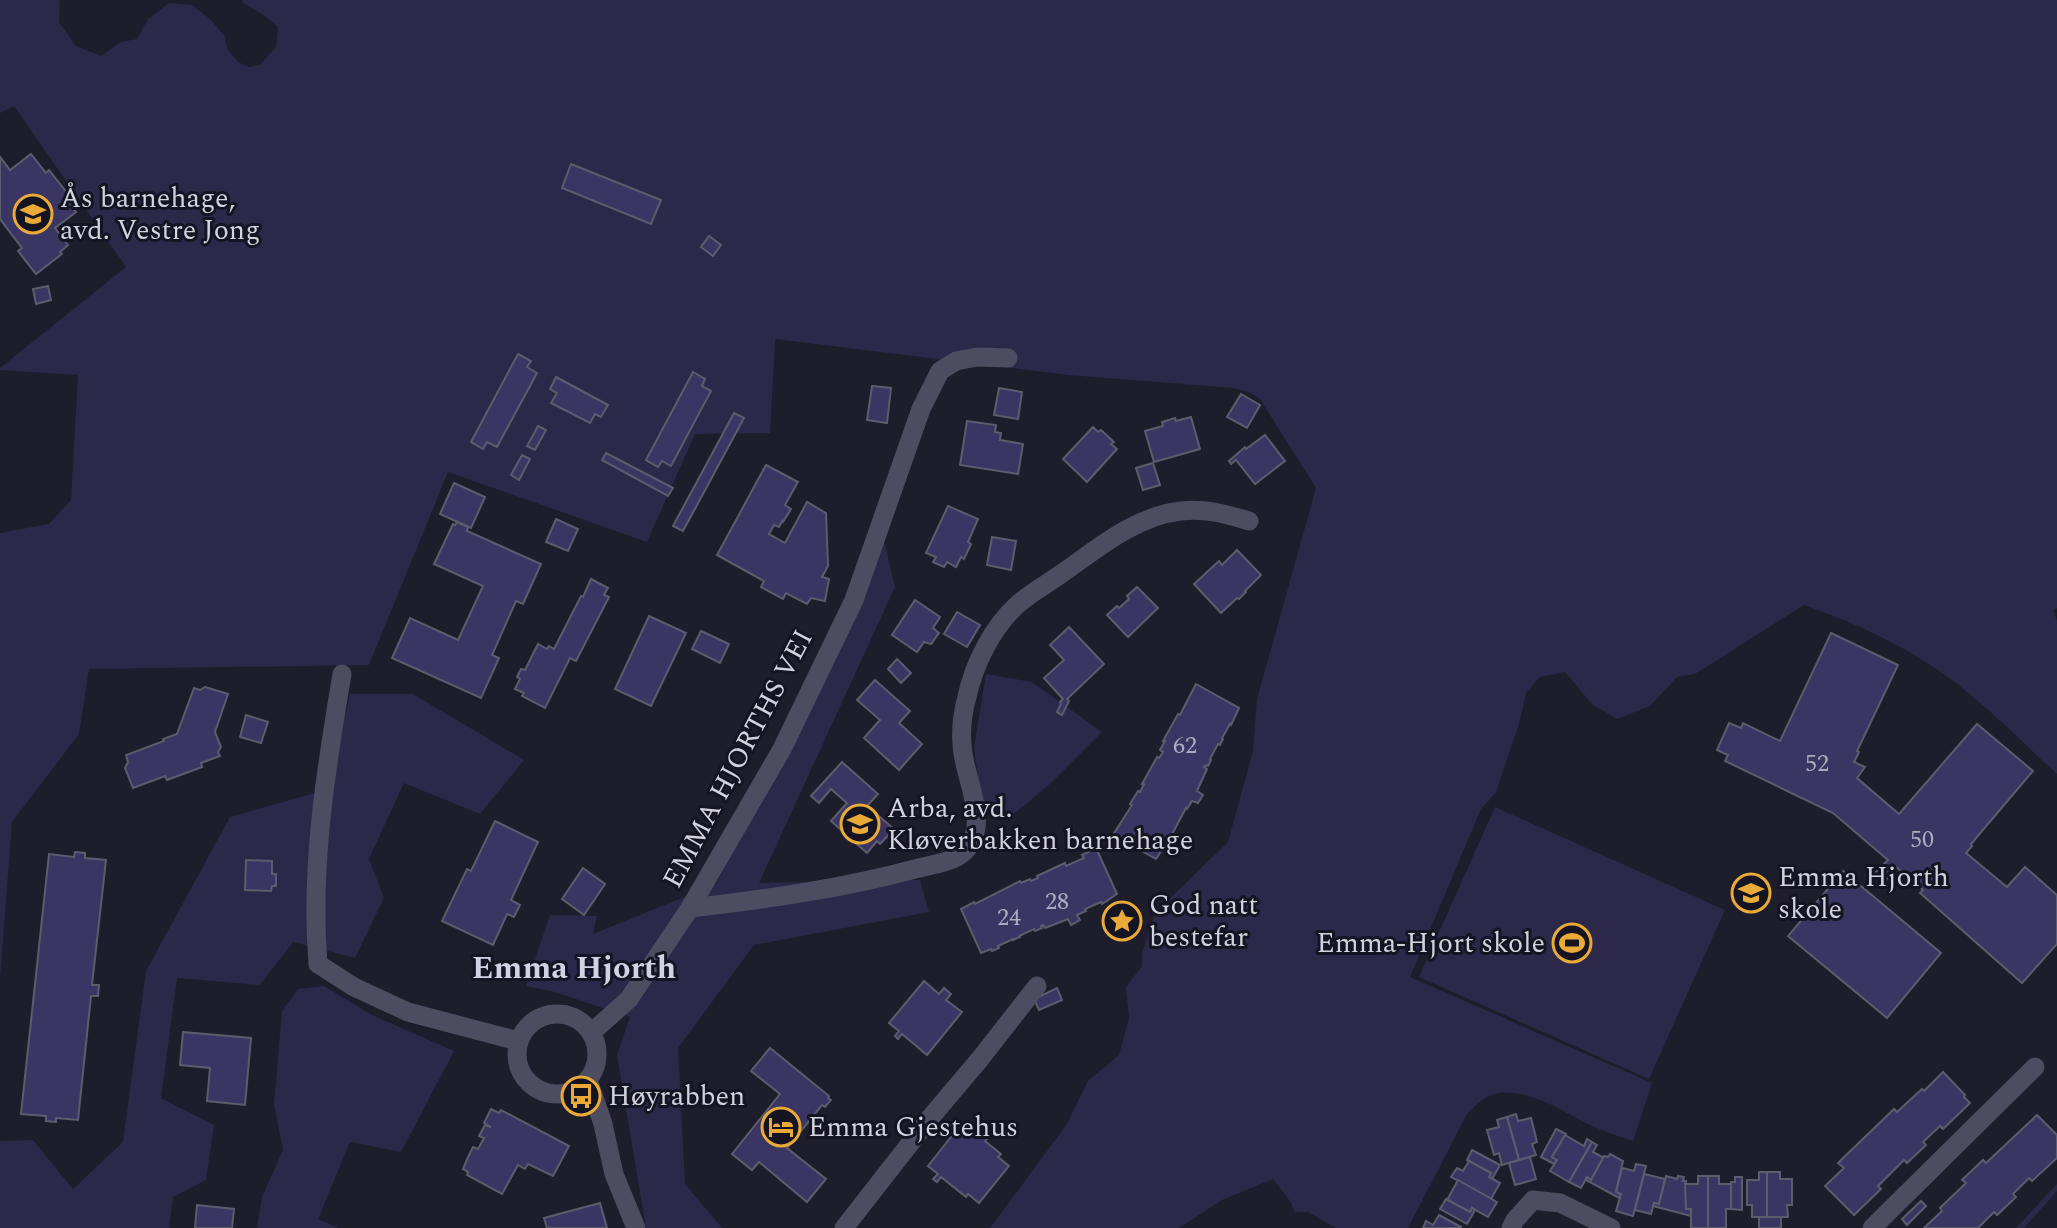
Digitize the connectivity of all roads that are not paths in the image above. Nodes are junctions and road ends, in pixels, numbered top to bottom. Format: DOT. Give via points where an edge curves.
graph roads {
  1 [pos="1008,358"];
  2 [pos="1249,521"];
  3 [pos="342,674"];
  4 [pos="690,908"];
  5 [pos="1037,986"];
  6 [pos="591,1033"];
  7 [pos="518,1041"];
  8 [pos="2035,1067"];
  9 [pos="588,1080"];
  10 [pos="636,1228"];
  11 [pos="844,1228"];
  12 [pos="1511,1228"];
  13 [pos="1611,1228"];
  14 [pos="1872,1228"];
  1 -- 4 [label="street, EMMA HJORTHS VEI" via="956,361 940,371 920,409 849,611 782,749"];
  2 -- 4 [label="street" via="1210,510 1151,517 1017,604 995,630 966,697 962,744 977,814 974,836 964,853 865,882"];
  3 -- 7 [label="street" via="323,790 315,928 318,964 408,1012"];
  4 -- 6 [label="street, EMMA HJORTHS VEI" via="629,999"];
  5 -- 11 [label="street"];
  6 -- 7 [label="street" via="580,1020 556,1013 527,1027"];
  6 -- 9 [label="street" via="597,1055"];
  7 -- 9 [label="street" via="519,1069 537,1089 564,1094"];
  8 -- 14 [label="street"];
  9 -- 10 [label="street" via="614,1174"];
  12 -- 13 [label="street" via="1533,1200 1560,1203"];
}
